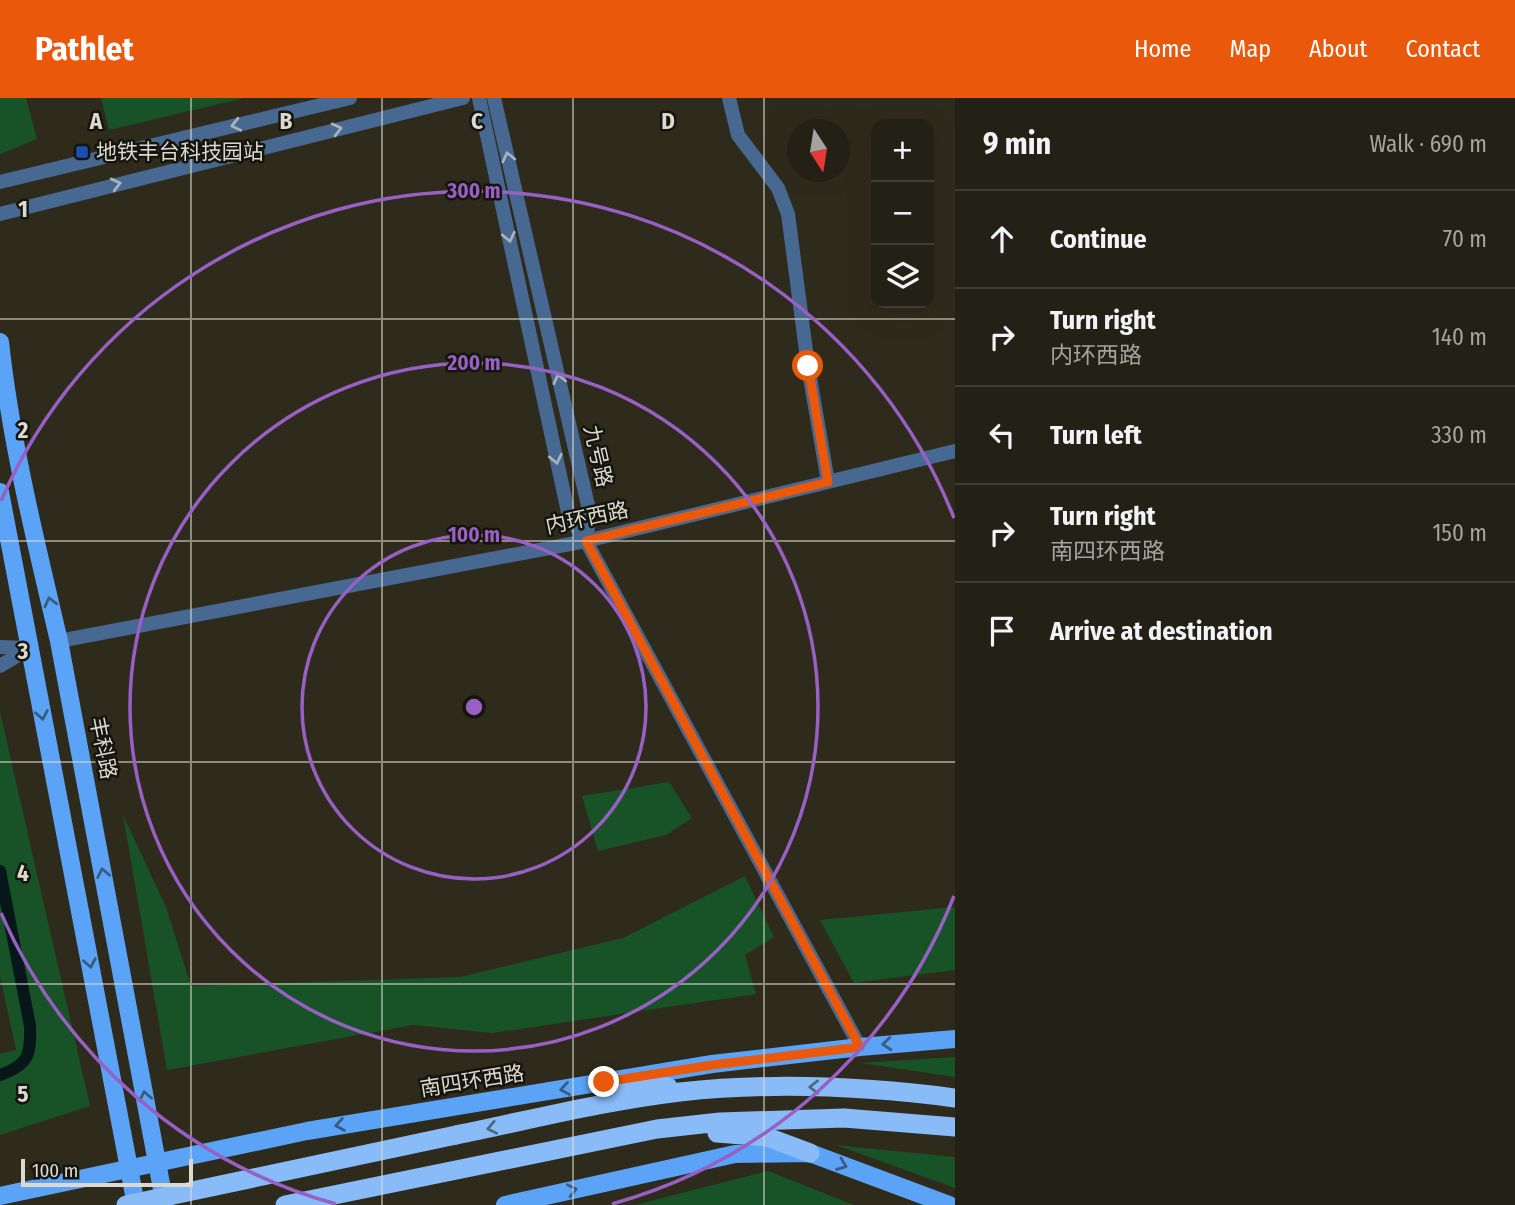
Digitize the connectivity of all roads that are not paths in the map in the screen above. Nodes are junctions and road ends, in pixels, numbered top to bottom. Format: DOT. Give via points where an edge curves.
graph roads {
  1 [pos="350,98"];
  2 [pos="463,98"];
  3 [pos="479,98"];
  4 [pos="494,98"];
  5 [pos="729,98"];
  6 [pos="0,182"];
  7 [pos="0,214"];
  8 [pos="0,342"];
  9 [pos="955,451"];
  10 [pos="828,482"];
  11 [pos="0,492"];
  12 [pos="3,523"];
  13 [pos="586,541"];
  14 [pos="59,641"];
  15 [pos="0,647"];
  16 [pos="30,648"];
  17 [pos="0,666"];
  18 [pos="955,1039"];
  19 [pos="860,1047"];
  20 [pos="604,1082"];
  21 [pos="707,1091"];
  22 [pos="955,1098"];
  23 [pos="955,1127"];
  24 [pos="657,1129"];
  25 [pos="810,1153"];
  26 [pos="158,1164"];
  27 [pos="129,1168"];
  28 [pos="0,1196"];
  29 [pos="126,1205"];
  30 [pos="136,1205"];
  31 [pos="165,1205"];
  32 [pos="285,1205"];
  33 [pos="506,1205"];
  34 [pos="949,1205"];
  1 -- 6 [label="street, one-way"];
  7 -- 2 [label="street, one-way"];
  3 -- 13 [label="street, 九号路, one-way" via="569,517"];
  13 -- 4 [label="street, 九号路, one-way" via="590,514"];
  5 -- 10 [label="street" via="738,135 778,188 788,214"];
  14 -- 8 [label="main road, 丰科路, one-way" via="12,422"];
  9 -- 10 [label="street, 内环西路"];
  10 -- 13 [label="street, 内环西路"];
  11 -- 12 [label="main road"];
  12 -- 16 [label="main road"];
  13 -- 14 [label="street, 内环西路"];
  13 -- 19 [label="street"];
  26 -- 14 [label="main road, 丰科路, one-way"];
  15 -- 16 [label="street"];
  16 -- 17 [label="street"];
  16 -- 27 [label="main road, one-way"];
  18 -- 19 [label="main road, 南四环西路, one-way"];
  19 -- 20 [label="main road, 南四环西路"];
  20 -- 21 [label="highway"];
  20 -- 26 [label="main road, 南四环西路, one-way" via="307,1131"];
  22 -- 21 [label="highway, one-way" via="853,1087"];
  21 -- 29 [label="highway, one-way, bridge" via="575,1110"];
  23 -- 24 [label="highway" via="846,1118"];
  24 -- 25 [label="highway" via="767,1137"];
  24 -- 32 [label="highway"];
  33 -- 25 [label="main road, one-way" via="735,1154"];
  25 -- 34 [label="main road, one-way"];
  26 -- 27 [label="main road, 南四环西路"];
  26 -- 31 [label="main road, 丰科路"];
  27 -- 28 [label="main road, 南四环西路"];
  27 -- 30 [label="main road"];
}
